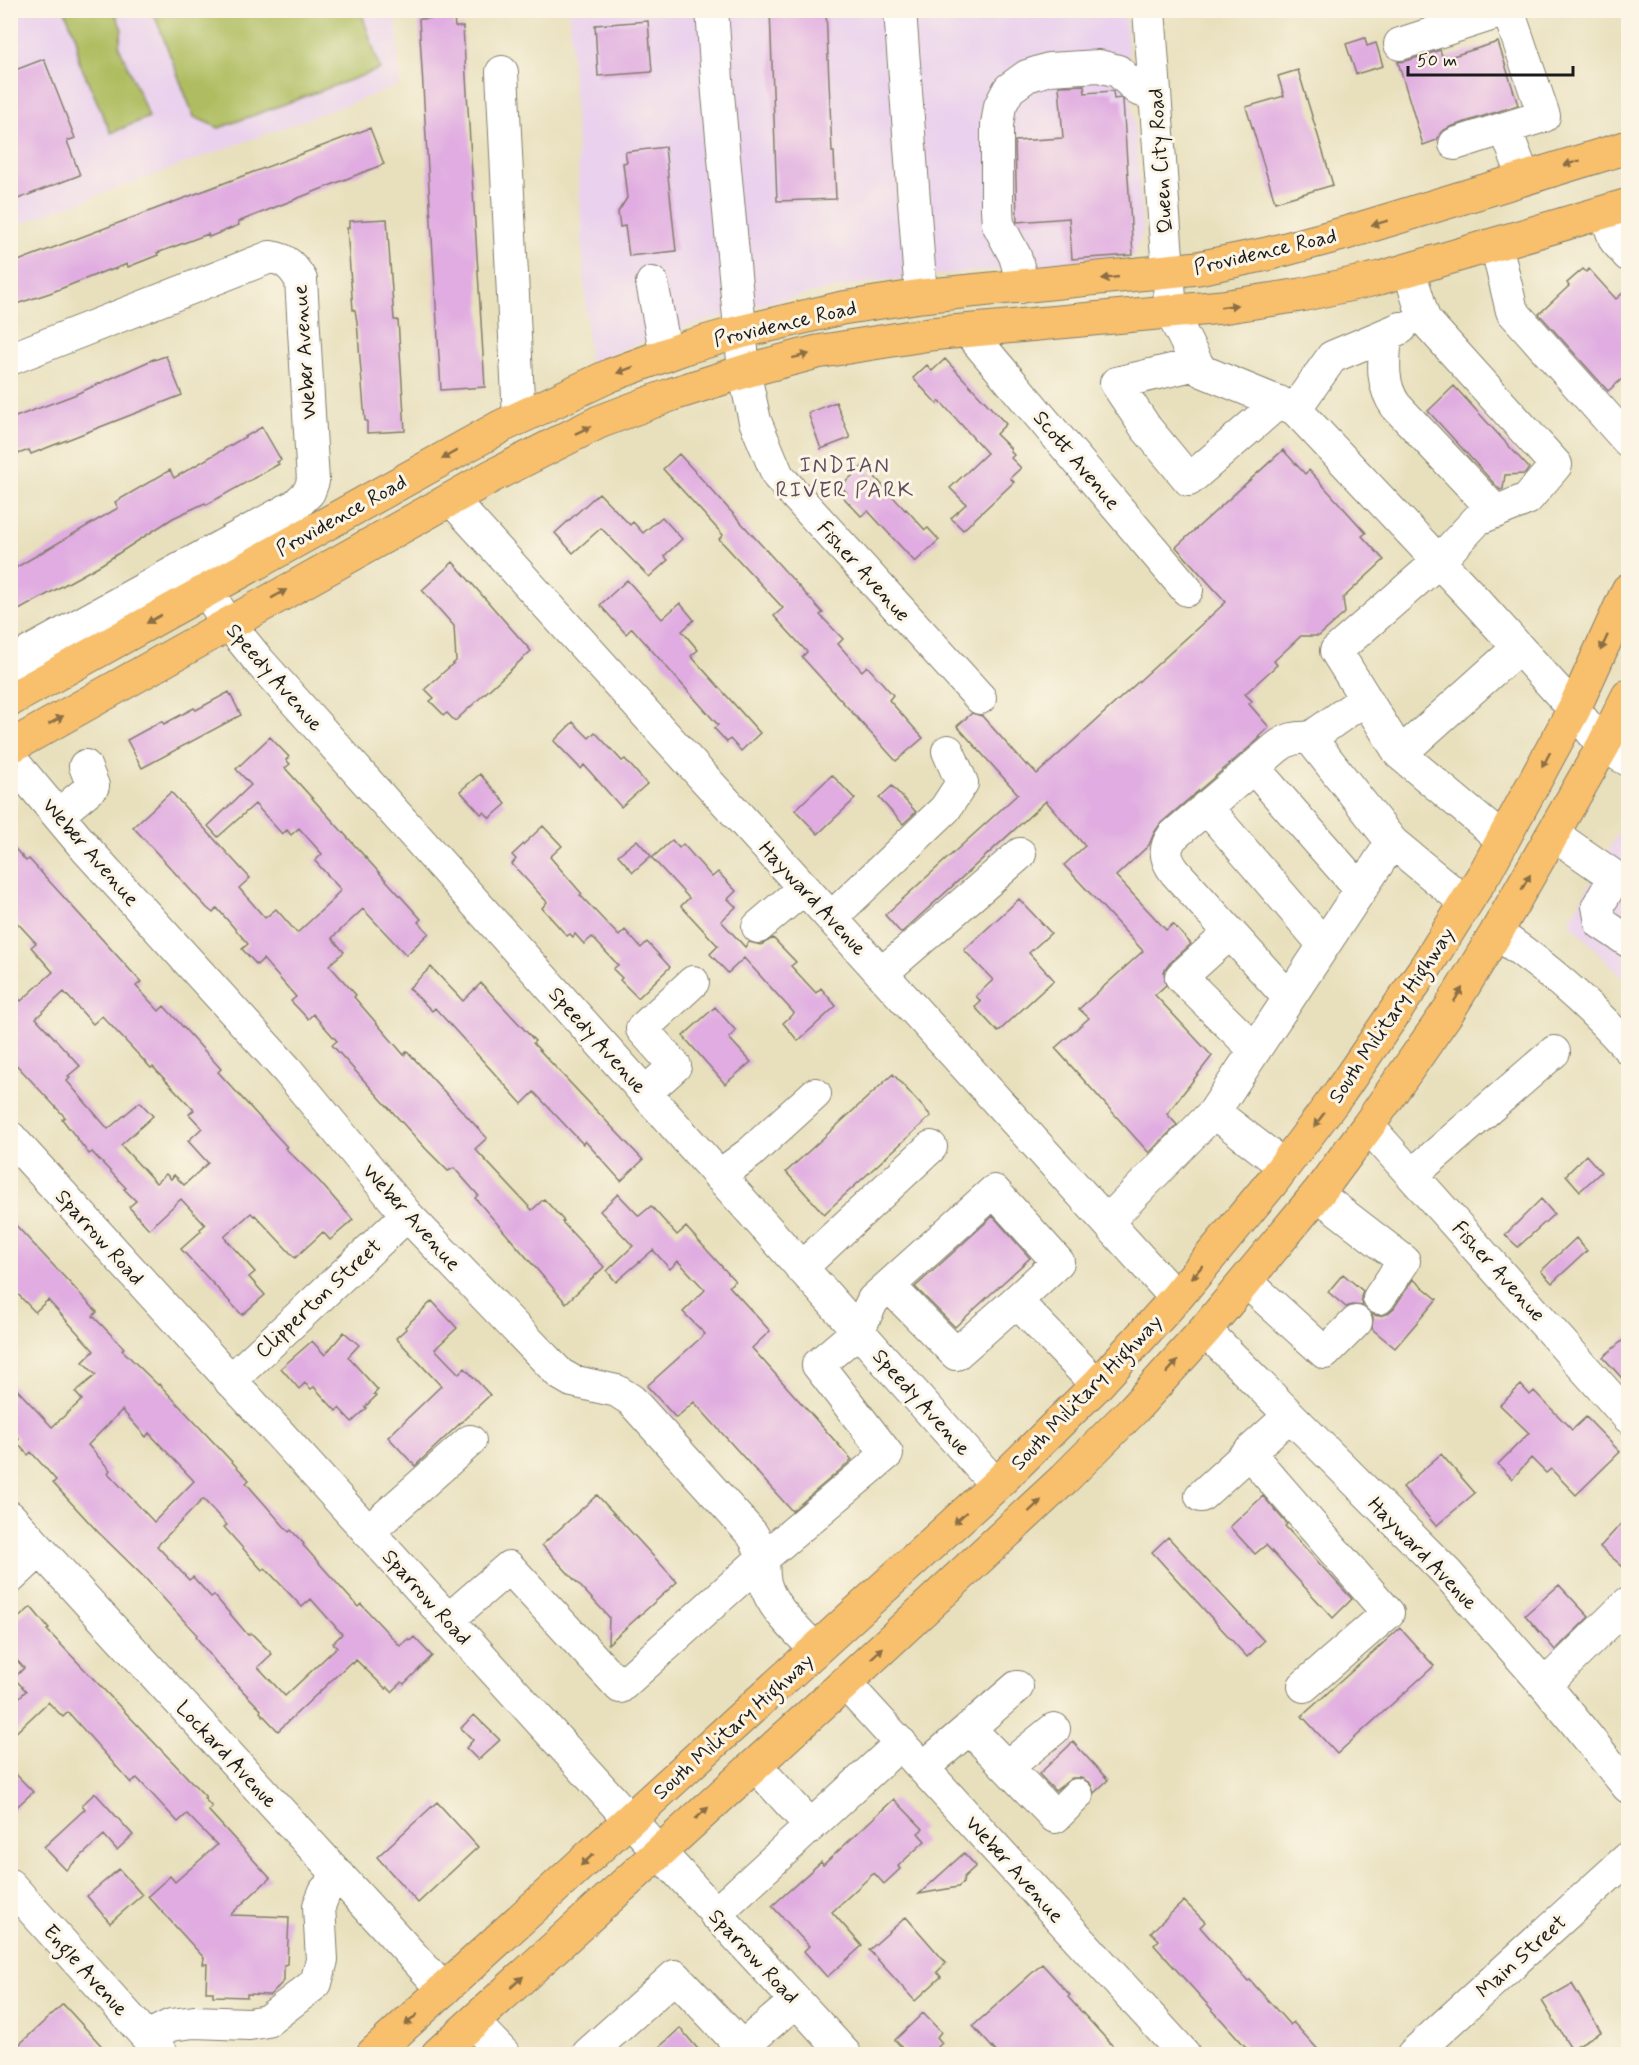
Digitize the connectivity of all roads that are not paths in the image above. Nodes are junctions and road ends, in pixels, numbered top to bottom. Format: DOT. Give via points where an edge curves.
graph roads {
  1 [pos="712,10"];
  2 [pos="900,10"];
  3 [pos="1149,10"];
  4 [pos="1507,10"];
  5 [pos="1400,44"];
  6 [pos="502,72"];
  7 [pos="1155,95"];
  8 [pos="1505,128"];
  9 [pos="1455,144"];
  10 [pos="1629,147"];
  11 [pos="1524,178"];
  12 [pos="1617,208"];
  13 [pos="1496,244"];
  14 [pos="1629,255"];
  15 [pos="1409,270"];
  16 [pos="1168,272"];
  17 [pos="652,283"];
  18 [pos="1020,287"];
  19 [pos="921,296"];
  20 [pos="1171,312"];
  21 [pos="1424,319"];
  22 [pos="968,331"];
  23 [pos="740,332"];
  24 [pos="1386,335"];
  25 [pos="666,355"];
  26 [pos="10,358"];
  27 [pos="1197,364"];
  28 [pos="744,371"];
  29 [pos="1287,405"];
  30 [pos="519,418"];
  31 [pos="1629,441"];
  32 [pos="451,499"];
  33 [pos="1496,512"];
  34 [pos="1439,561"];
  35 [pos="197,578"];
  36 [pos="1187,590"];
  37 [pos="1629,590"];
  38 [pos="228,623"];
  39 [pos="1518,648"];
  40 [pos="10,663"];
  41 [pos="1629,696"];
  42 [pos="980,698"];
  43 [pos="1365,699"];
  44 [pos="10,700"];
  45 [pos="1574,709"];
  46 [pos="1310,738"];
  47 [pos="10,747"];
  48 [pos="948,750"];
  49 [pos="1616,753"];
  50 [pos="1400,754"];
  51 [pos="10,758"];
  52 [pos="85,766"];
  53 [pos="1253,767"];
  54 [pos="1206,807"];
  55 [pos="58,815"];
  56 [pos="1553,834"];
  57 [pos="1503,840"];
  58 [pos="1392,842"];
  59 [pos="1020,854"];
  60 [pos="1622,867"];
  61 [pos="804,888"];
  62 [pos="1360,889"];
  63 [pos="1466,903"];
  64 [pos="831,918"];
  65 [pos="758,927"];
  66 [pos="1230,933"];
  67 [pos="1496,933"];
  68 [pos="1629,941"];
  69 [pos="1324,945"];
  70 [pos="882,973"];
  71 [pos="693,982"];
  72 [pos="1289,998"];
  73 [pos="1629,1048"];
  74 [pos="1255,1050"];
  75 [pos="1554,1052"];
  76 [pos="645,1093"];
  77 [pos="815,1094"];
  78 [pos="1214,1112"];
  79 [pos="1368,1126"];
  80 [pos="10,1137"];
  81 [pos="932,1147"];
  82 [pos="1284,1166"];
  83 [pos="1412,1175"];
  84 [pos="719,1176"];
  85 [pos="1317,1194"];
  86 [pos="407,1215"];
  87 [pos="1107,1222"];
  88 [pos="801,1268"];
  89 [pos="1246,1281"];
  90 [pos="889,1286"];
  91 [pos="1176,1298"];
  92 [pos="1379,1298"];
  93 [pos="1016,1301"];
  94 [pos="1356,1322"];
  95 [pos="1205,1330"];
  96 [pos="858,1331"];
  97 [pos="230,1381"];
  98 [pos="1097,1386"];
  99 [pos="1289,1416"];
  100 [pos="1629,1416"];
  101 [pos="470,1441"];
  102 [pos="1249,1453"];
  103 [pos="996,1485"];
  104 [pos="1201,1496"];
  105 [pos="10,1517"];
  106 [pos="368,1532"];
  107 [pos="40,1550"];
  108 [pos="762,1559"];
  109 [pos="10,1578"];
  110 [pos="1629,1604"];
  111 [pos="448,1620"];
  112 [pos="816,1650"];
  113 [pos="846,1683"];
  114 [pos="1545,1685"];
  115 [pos="1304,1686"];
  116 [pos="1017,1687"];
  117 [pos="969,1728"];
  118 [pos="1054,1728"];
  119 [pos="901,1743"];
  120 [pos="755,1765"];
  121 [pos="1007,1767"];
  122 [pos="923,1768"];
  123 [pos="1629,1787"];
  124 [pos="1077,1795"];
  125 [pos="630,1821"];
  126 [pos="811,1826"];
  127 [pos="659,1852"];
  128 [pos="1629,1858"];
  129 [pos="340,1876"];
  130 [pos="10,1885"];
  131 [pos="716,1914"];
  132 [pos="444,1990"];
  133 [pos="796,2001"];
  134 [pos="473,2022"];
  135 [pos="154,2046"];
  136 [pos="1419,2052"];
  137 [pos="373,2055"];
  138 [pos="438,2055"];
  139 [pos="504,2055"];
  140 [pos="588,2055"];
  141 [pos="845,2055"];
  142 [pos="1184,2055"];
  1 -- 23 [label="street, Fisher Avenue"];
  2 -- 19 [label="street"];
  3 -- 7 [label="street, Queen City Road"];
  4 -- 5 [label="street"];
  4 -- 8 [label="street" via="1544,116"];
  6 -- 30 [label="street"];
  7 -- 16 [label="street, Queen City Road"];
  7 -- 18 [label="street" via="1137,89 1118,71 1099,66 1049,69 1027,76 1009,89 1000,106 997,125 997,209 998,224 1015,256"];
  8 -- 9 [label="street"];
  8 -- 11 [label="street"];
  10 -- 11 [label="main road, Providence Road, one-way"];
  11 -- 16 [label="main road, Providence Road, one-way" via="1267,254"];
  12 -- 13 [label="main road, Providence Road"];
  12 -- 14 [label="street" via="1615,240"];
  13 -- 15 [label="main road, Providence Road"];
  13 -- 31 [label="street" via="1512,311"];
  20 -- 15 [label="main road, Providence Road, one-way" via="1301,295"];
  15 -- 21 [label="street"];
  16 -- 18 [label="main road, Providence Road, one-way"];
  16 -- 20 [label="street, Queen City Road"];
  17 -- 25 [label="street"];
  18 -- 19 [label="main road, Providence Road"];
  19 -- 23 [label="main road, Providence Road" via="842,308"];
  20 -- 22 [label="main road, Providence Road"];
  20 -- 27 [label="street"];
  21 -- 24 [label="street"];
  21 -- 33 [label="street" via="1556,465 1527,500"];
  28 -- 22 [label="main road, Providence Road, one-way" via="817,352"];
  22 -- 36 [label="street, Scott Avenue"];
  23 -- 25 [label="main road, Providence Road"];
  23 -- 28 [label="street, Fisher Avenue"];
  24 -- 29 [label="street" via="1332,357"];
  24 -- 33 [label="street" via="1383,364 1389,396"];
  25 -- 30 [label="main road, Providence Road, one-way" via="611,375"];
  26 -- 35 [label="street, Weber Avenue" via="270,258 282,258 292,266 301,280 313,481 309,492 296,505"];
  27 -- 29 [label="street" via="1202,371"];
  27 -- 29 [label="street" via="1116,383 1146,428 1189,480"];
  32 -- 28 [label="main road, Providence Road, one-way" via="599,422"];
  28 -- 42 [label="street, Fisher Avenue" via="755,421 778,476"];
  29 -- 34 [label="street"];
  30 -- 35 [label="main road, Providence Road, one-way"];
  38 -- 32 [label="main road, Providence Road, one-way"];
  32 -- 61 [label="street, Hayward Avenue"];
  33 -- 34 [label="street" via="1478,519"];
  34 -- 39 [label="street"];
  34 -- 43 [label="street" via="1336,651"];
  35 -- 38 [label="street, Speedy Avenue"];
  35 -- 40 [label="street, Weber Avenue"];
  35 -- 44 [label="main road, Providence Road, one-way"];
  37 -- 45 [label="main road, South Military Highway, one-way"];
  47 -- 38 [label="main road, Providence Road, one-way"];
  38 -- 76 [label="street, Speedy Avenue"];
  39 -- 45 [label="street"];
  39 -- 50 [label="street"];
  41 -- 49 [label="main road, South Military Highway"];
  43 -- 46 [label="street"];
  43 -- 50 [label="street"];
  45 -- 49 [label="street"];
  45 -- 57 [label="main road, South Military Highway, one-way"];
  46 -- 53 [label="street" via="1296,737 1284,742"];
  46 -- 58 [label="street"];
  48 -- 64 [label="street" via="962,783 945,808"];
  49 -- 56 [label="main road, South Military Highway"];
  50 -- 57 [label="street"];
  51 -- 55 [label="street, Weber Avenue"];
  52 -- 55 [label="street" via="93,786"];
  53 -- 54 [label="street"];
  53 -- 62 [label="street"];
  54 -- 66 [label="street" via="1173,836 1165,853 1175,872"];
  54 -- 69 [label="street"];
  55 -- 86 [label="street, Weber Avenue" via="288,1071"];
  56 -- 60 [label="street"];
  67 -- 56 [label="main road, South Military Highway, one-way"];
  57 -- 63 [label="main road, South Military Highway"];
  58 -- 62 [label="street"];
  58 -- 63 [label="street"];
  59 -- 70 [label="street"];
  60 -- 68 [label="street" via="1598,906 1600,923"];
  61 -- 64 [label="street, Hayward Avenue"];
  61 -- 65 [label="street"];
  62 -- 69 [label="street"];
  63 -- 82 [label="main road, South Military Highway, one-way" via="1340,1092"];
  64 -- 70 [label="street, Hayward Avenue"];
  66 -- 72 [label="street"];
  66 -- 74 [label="street" via="1182,977"];
  67 -- 73 [label="street" via="1535,958"];
  79 -- 67 [label="main road, South Military Highway, one-way" via="1449,1010"];
  69 -- 72 [label="street"];
  70 -- 87 [label="street, Hayward Avenue"];
  71 -- 76 [label="street" via="642,1029 675,1066"];
  72 -- 74 [label="street"];
  74 -- 78 [label="street"];
  75 -- 83 [label="street"];
  76 -- 84 [label="street, Speedy Avenue"];
  77 -- 84 [label="street"];
  78 -- 82 [label="street"];
  78 -- 87 [label="street"];
  79 -- 83 [label="street, Fisher Avenue"];
  79 -- 85 [label="main road, South Military Highway"];
  80 -- 97 [label="street, Sparrow Road"];
  81 -- 88 [label="street"];
  82 -- 91 [label="main road, South Military Highway, one-way"];
  83 -- 100 [label="street, Fisher Avenue"];
  84 -- 88 [label="street, Speedy Avenue"];
  85 -- 89 [label="main road, South Military Highway"];
  85 -- 92 [label="street" via="1404,1261"];
  86 -- 97 [label="street, Clipperton Street"];
  86 -- 108 [label="street, Weber Avenue" via="560,1374 572,1381 617,1391 631,1400 752,1534"];
  87 -- 91 [label="street, Hayward Avenue"];
  88 -- 96 [label="street, Speedy Avenue"];
  89 -- 94 [label="street" via="1325,1353"];
  89 -- 95 [label="main road, South Military Highway"];
  90 -- 93 [label="street" via="956,1354"];
  90 -- 93 [label="street" via="994,1191 1058,1262"];
  90 -- 96 [label="street" via="873,1300"];
  91 -- 98 [label="main road, South Military Highway"];
  93 -- 98 [label="street"];
  95 -- 99 [label="street, Hayward Avenue"];
  113 -- 95 [label="main road, South Military Highway, one-way" via="1064,1479"];
  96 -- 103 [label="street, Speedy Avenue"];
  96 -- 108 [label="street" via="818,1365 887,1454"];
  97 -- 106 [label="street, Sparrow Road"];
  98 -- 103 [label="main road, South Military Highway"];
  99 -- 102 [label="street"];
  99 -- 114 [label="street, Hayward Avenue" via="1447,1573"];
  101 -- 106 [label="street"];
  102 -- 104 [label="street"];
  102 -- 115 [label="street" via="1388,1613"];
  103 -- 112 [label="main road, South Military Highway, one-way"];
  105 -- 107 [label="street, Lockard Avenue"];
  106 -- 111 [label="street, Sparrow Road"];
  107 -- 109 [label="street"];
  107 -- 129 [label="street, Lockard Avenue"];
  108 -- 111 [label="street" via="620,1687 509,1567"];
  108 -- 112 [label="street, Weber Avenue" via="770,1594 784,1617"];
  110 -- 114 [label="street"];
  111 -- 125 [label="street, Sparrow Road"];
  112 -- 125 [label="main road, South Military Highway"];
  113 -- 119 [label="street, Weber Avenue"];
  113 -- 120 [label="main road, South Military Highway"];
  114 -- 123 [label="street, Hayward Avenue"];
  116 -- 117 [label="street"];
  117 -- 121 [label="street"];
  117 -- 122 [label="street"];
  118 -- 121 [label="street"];
  119 -- 122 [label="street, Weber Avenue"];
  119 -- 126 [label="street"];
  120 -- 126 [label="street"];
  127 -- 120 [label="main road, South Military Highway, one-way"];
  121 -- 124 [label="street" via="1055,1817"];
  122 -- 142 [label="street, Weber Avenue"];
  125 -- 127 [label="street, Sparrow Road"];
  125 -- 132 [label="main road, South Military Highway, one-way"];
  126 -- 131 [label="street"];
  127 -- 131 [label="street, Sparrow Road"];
  134 -- 127 [label="main road, South Military Highway, one-way"];
  128 -- 136 [label="street, Main Street"];
  129 -- 132 [label="street, Lockard Avenue"];
  129 -- 135 [label="street" via="325,1891 319,1906 322,1959 316,1983 267,2021 171,2025"];
  130 -- 135 [label="street, Engle Avenue"];
  131 -- 133 [label="street, Sparrow Road"];
  132 -- 137 [label="main road, South Military Highway, one-way"];
  133 -- 140 [label="street" via="742,2048 675,1976"];
  133 -- 141 [label="street, Sparrow Road"];
  134 -- 138 [label="main road, South Military Highway"];
  134 -- 139 [label="street"];
}
